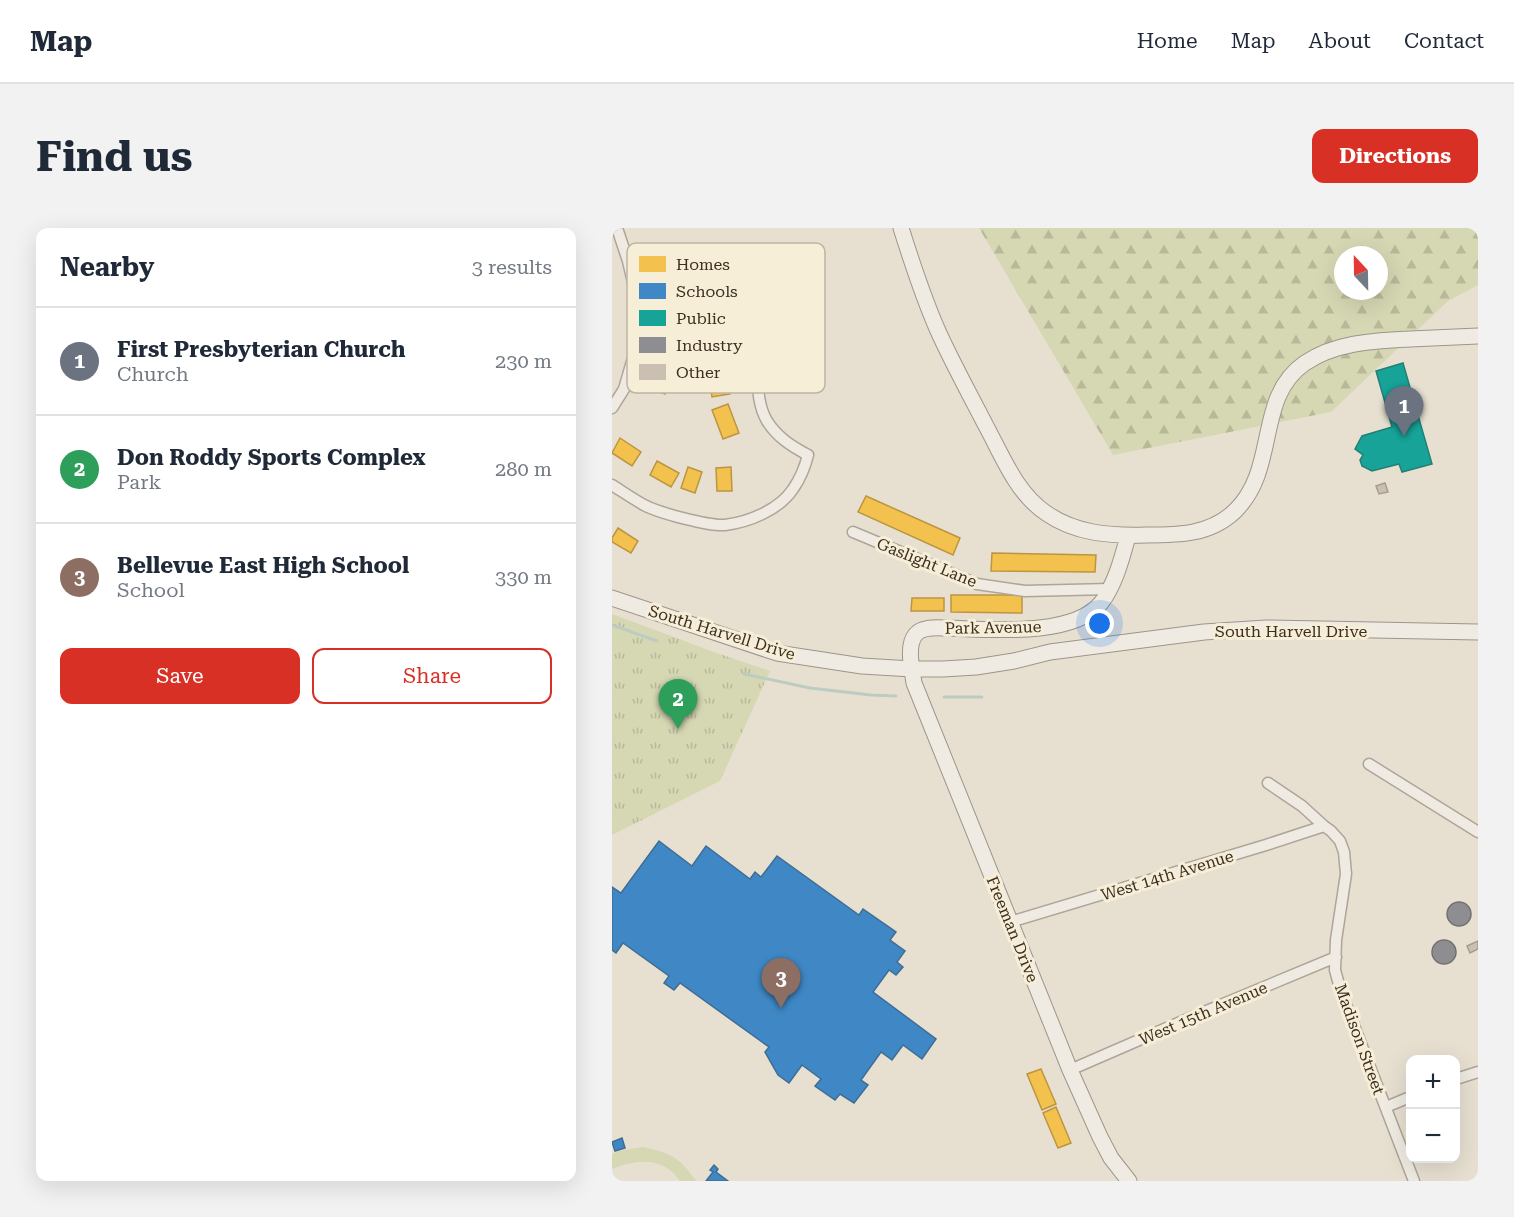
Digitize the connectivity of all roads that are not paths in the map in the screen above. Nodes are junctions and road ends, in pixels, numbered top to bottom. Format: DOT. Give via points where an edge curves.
graph roads {
  1 [pos="618,228"];
  2 [pos="901,228"];
  3 [pos="627,258"];
  4 [pos="1478,336"];
  5 [pos="627,379"];
  6 [pos="759,393"];
  7 [pos="613,404"];
  8 [pos="615,487"];
  9 [pos="853,532"];
  10 [pos="1128,536"];
  11 [pos="1110,589"];
  12 [pos="612,598"];
  13 [pos="1478,632"];
  14 [pos="912,669"];
  15 [pos="1369,764"];
  16 [pos="1268,783"];
  17 [pos="1323,826"];
  18 [pos="1478,832"];
  19 [pos="1010,922"];
  20 [pos="1336,957"];
  21 [pos="1070,1070"];
  22 [pos="1478,1072"];
  23 [pos="1460,1077"];
  24 [pos="1406,1099"];
  25 [pos="1386,1107"];
  26 [pos="1129,1181"];
  27 [pos="1414,1181"];
  1 -- 3 [label="street"];
  2 -- 10 [label="street" via="938,331 1022,489 1045,513 1068,526"];
  4 -- 10 [label="street" via="1358,343 1311,359 1296,369 1281,389 1253,488 1234,512 1220,523 1196,532"];
  5 -- 7 [label="street"];
  6 -- 8 [label="street" via="766,419 776,434 808,455 793,490 778,504 747,520 723,525 683,519 646,506"];
  9 -- 11 [label="street, Gaslight Lane" via="977,584 1025,591"];
  10 -- 11 [label="street, Park Avenue"];
  11 -- 14 [label="street, Park Avenue" via="1091,612 1059,624 1027,629 919,631 911,648"];
  12 -- 14 [label="street, South Harvell Drive" via="777,653"];
  13 -- 14 [label="street, South Harvell Drive" via="1266,628 1204,632 1050,652 976,667"];
  14 -- 19 [label="street, Freeman Drive" via="914,683"];
  15 -- 18 [label="street"];
  16 -- 17 [label="street, Madison Street"];
  17 -- 19 [label="street, West 14th Avenue"];
  17 -- 20 [label="street, Madison Street" via="1340,841 1344,852 1346,874"];
  19 -- 21 [label="street, Freeman Drive"];
  20 -- 21 [label="street, West 15th Avenue"];
  20 -- 25 [label="street, Madison Street" via="1341,992"];
  21 -- 26 [label="street, Freeman Drive" via="1111,1158"];
  22 -- 23 [label="street"];
  24 -- 25 [label="street"];
  25 -- 27 [label="street, Madison Street"];
}
